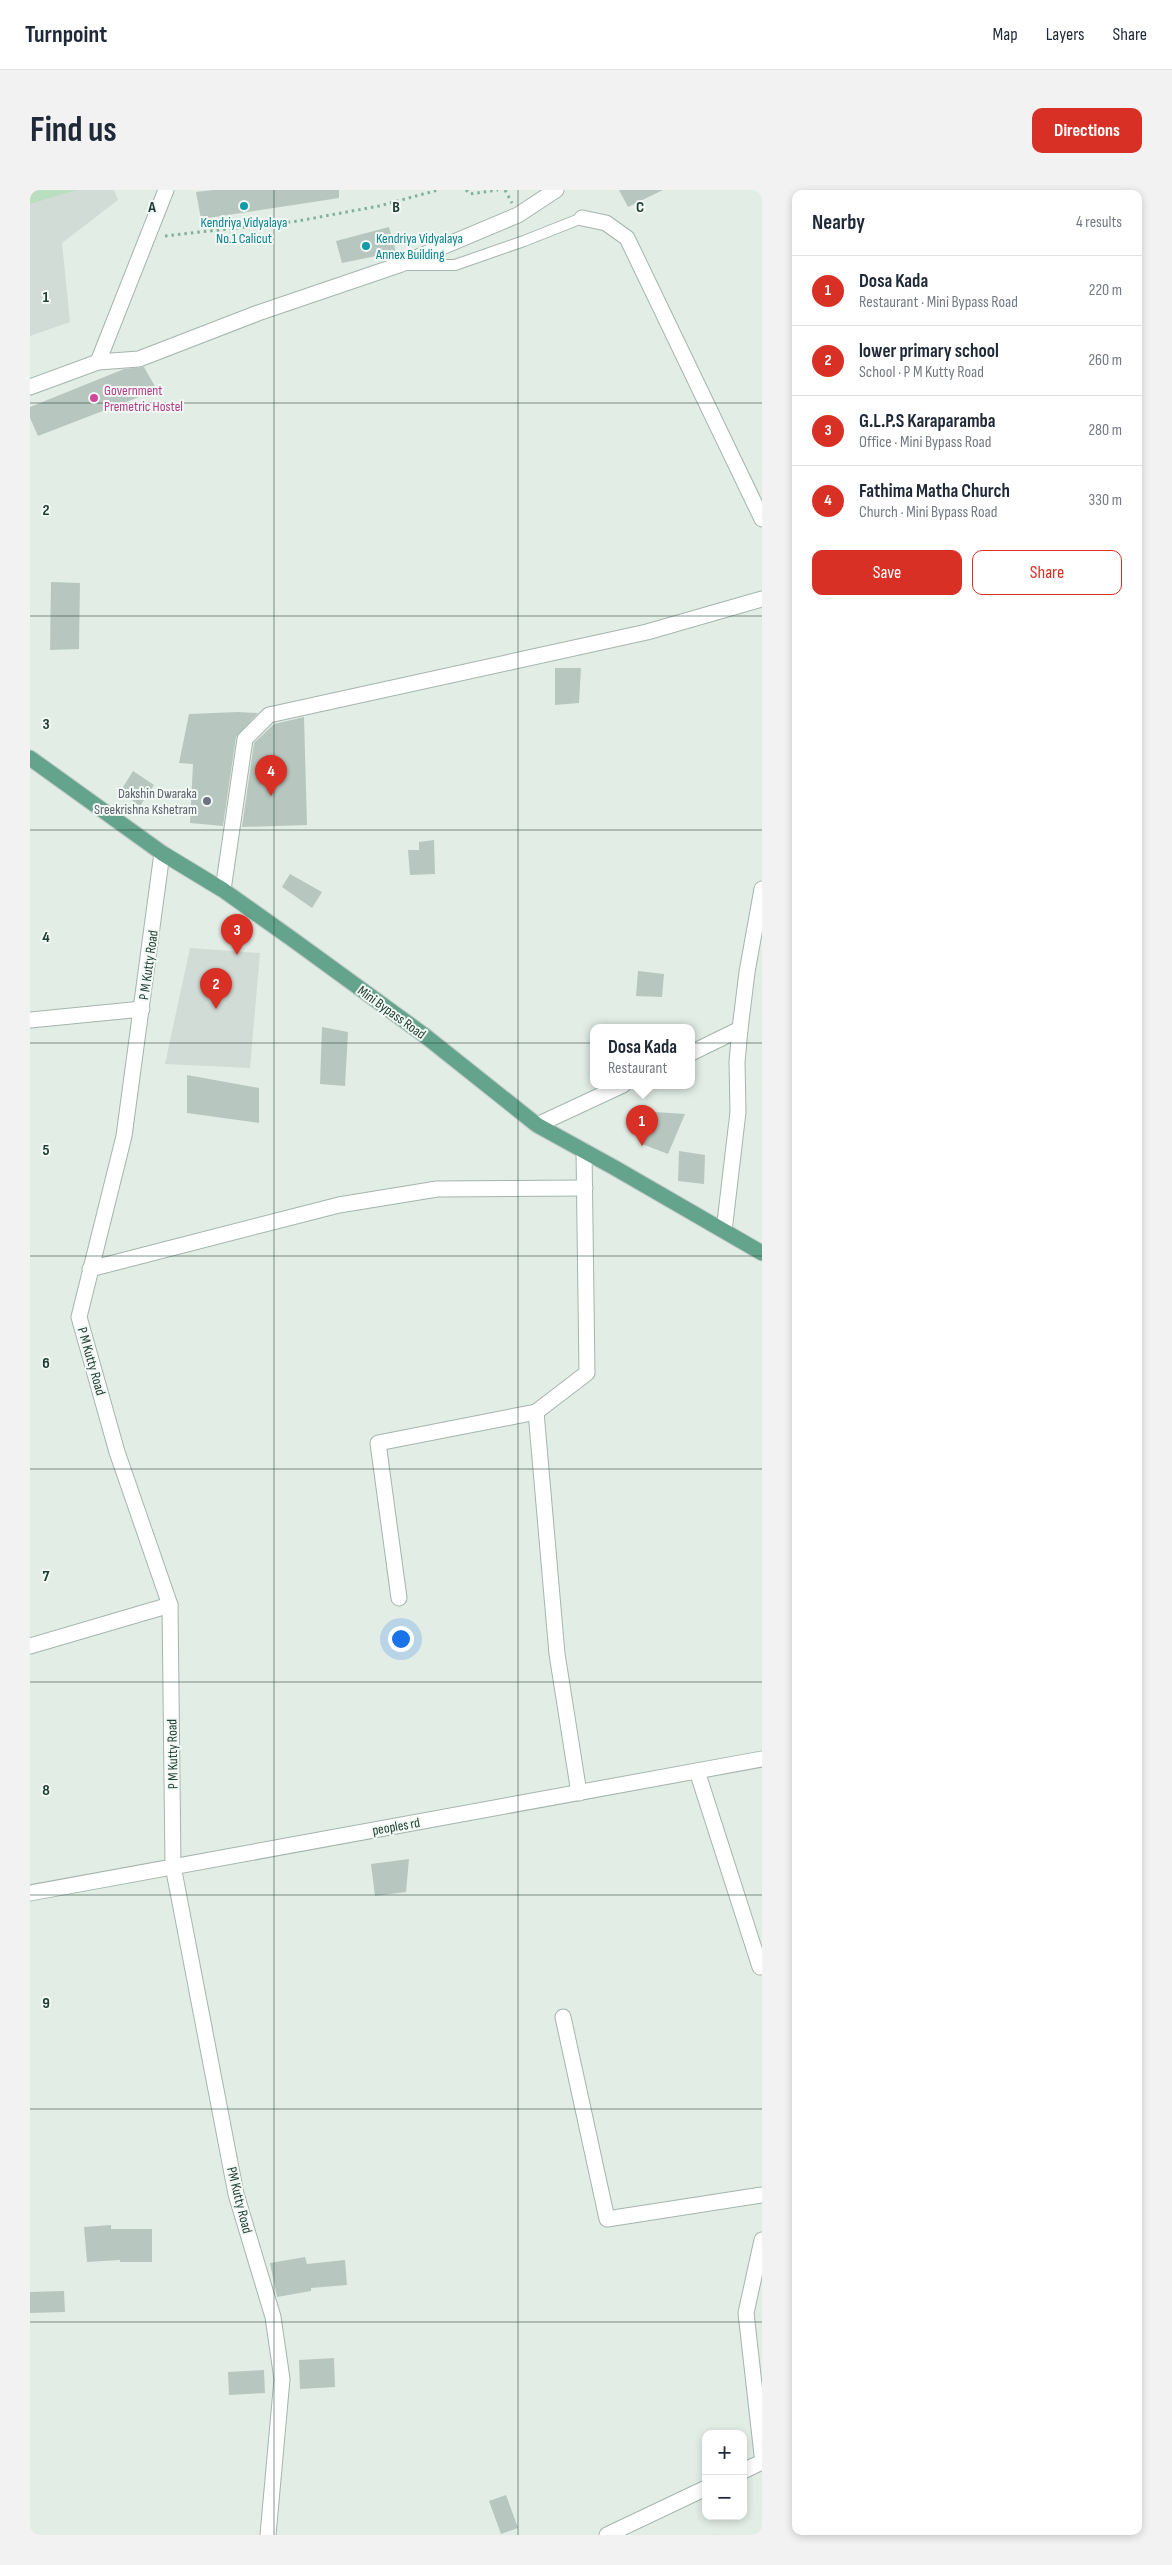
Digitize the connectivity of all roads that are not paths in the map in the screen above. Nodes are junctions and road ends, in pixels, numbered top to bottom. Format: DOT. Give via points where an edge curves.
graph roads {
  1 [pos="166,190"];
  2 [pos="556,190"];
  3 [pos="582,218"];
  4 [pos="399,265"];
  5 [pos="98,362"];
  6 [pos="30,387"];
  7 [pos="762,518"];
  8 [pos="762,599"];
  9 [pos="30,758"];
  10 [pos="162,853"];
  11 [pos="762,889"];
  12 [pos="223,890"];
  13 [pos="142,1009"];
  14 [pos="30,1020"];
  15 [pos="740,1030"];
  16 [pos="695,1051"];
  17 [pos="614,1089"];
  18 [pos="537,1125"];
  19 [pos="584,1151"];
  20 [pos="585,1188"];
  21 [pos="724,1231"];
  22 [pos="762,1253"];
  23 [pos="90,1269"];
  24 [pos="536,1412"];
  25 [pos="399,1598"];
  26 [pos="170,1605"];
  27 [pos="30,1646"];
  28 [pos="762,1760"];
  29 [pos="697,1771"];
  30 [pos="579,1793"];
  31 [pos="173,1866"];
  32 [pos="30,1893"];
  33 [pos="762,1966"];
  34 [pos="563,2017"];
  35 [pos="762,2194"];
  36 [pos="762,2240"];
  37 [pos="762,2455"];
  38 [pos="762,2462"];
  39 [pos="747,2469"];
  40 [pos="702,2490"];
  41 [pos="268,2535"];
  42 [pos="607,2535"];
  1 -- 5 [label="street"];
  2 -- 4 [label="street" via="518,215"];
  3 -- 4 [label="lane" via="455,265"];
  3 -- 7 [label="street" via="606,223 627,238"];
  4 -- 5 [label="street" via="258,313 139,359"];
  5 -- 6 [label="street"];
  8 -- 12 [label="street" via="647,632 269,715 245,739"];
  9 -- 10 [label="main road, Mini Bypass Road"];
  10 -- 12 [label="main road, Mini Bypass Road"];
  10 -- 13 [label="street, P M Kutty Road"];
  11 -- 15 [label="street"];
  12 -- 18 [label="main road, Mini Bypass Road" via="424,1035"];
  13 -- 14 [label="street"];
  13 -- 23 [label="street, P M Kutty Road" via="124,1136"];
  15 -- 16 [label="street"];
  15 -- 21 [label="street" via="738,1112"];
  17 -- 18 [label="street"];
  18 -- 19 [label="main road, Mini Bypass Road"];
  19 -- 20 [label="street"];
  19 -- 21 [label="main road, Mini Bypass Road"];
  20 -- 23 [label="street" via="437,1189 339,1205"];
  20 -- 24 [label="street" via="587,1373"];
  21 -- 22 [label="main road, Mini Bypass Road"];
  23 -- 26 [label="street, P M Kutty Road" via="79,1316 117,1452"];
  24 -- 25 [label="street" via="378,1444"];
  24 -- 30 [label="street" via="557,1654"];
  26 -- 27 [label="street"];
  26 -- 31 [label="street, P M Kutty Road"];
  28 -- 29 [label="street, peoples rd"];
  29 -- 30 [label="street, peoples rd"];
  29 -- 33 [label="street"];
  30 -- 31 [label="street, peoples rd"];
  31 -- 32 [label="street, peoples rd"];
  31 -- 41 [label="street, PM Kutty Road" via="236,2194 273,2317 282,2379"];
  34 -- 35 [label="street" via="607,2219"];
  36 -- 37 [label="street" via="746,2313"];
  38 -- 39 [label="street"];
  40 -- 42 [label="street"];
}
